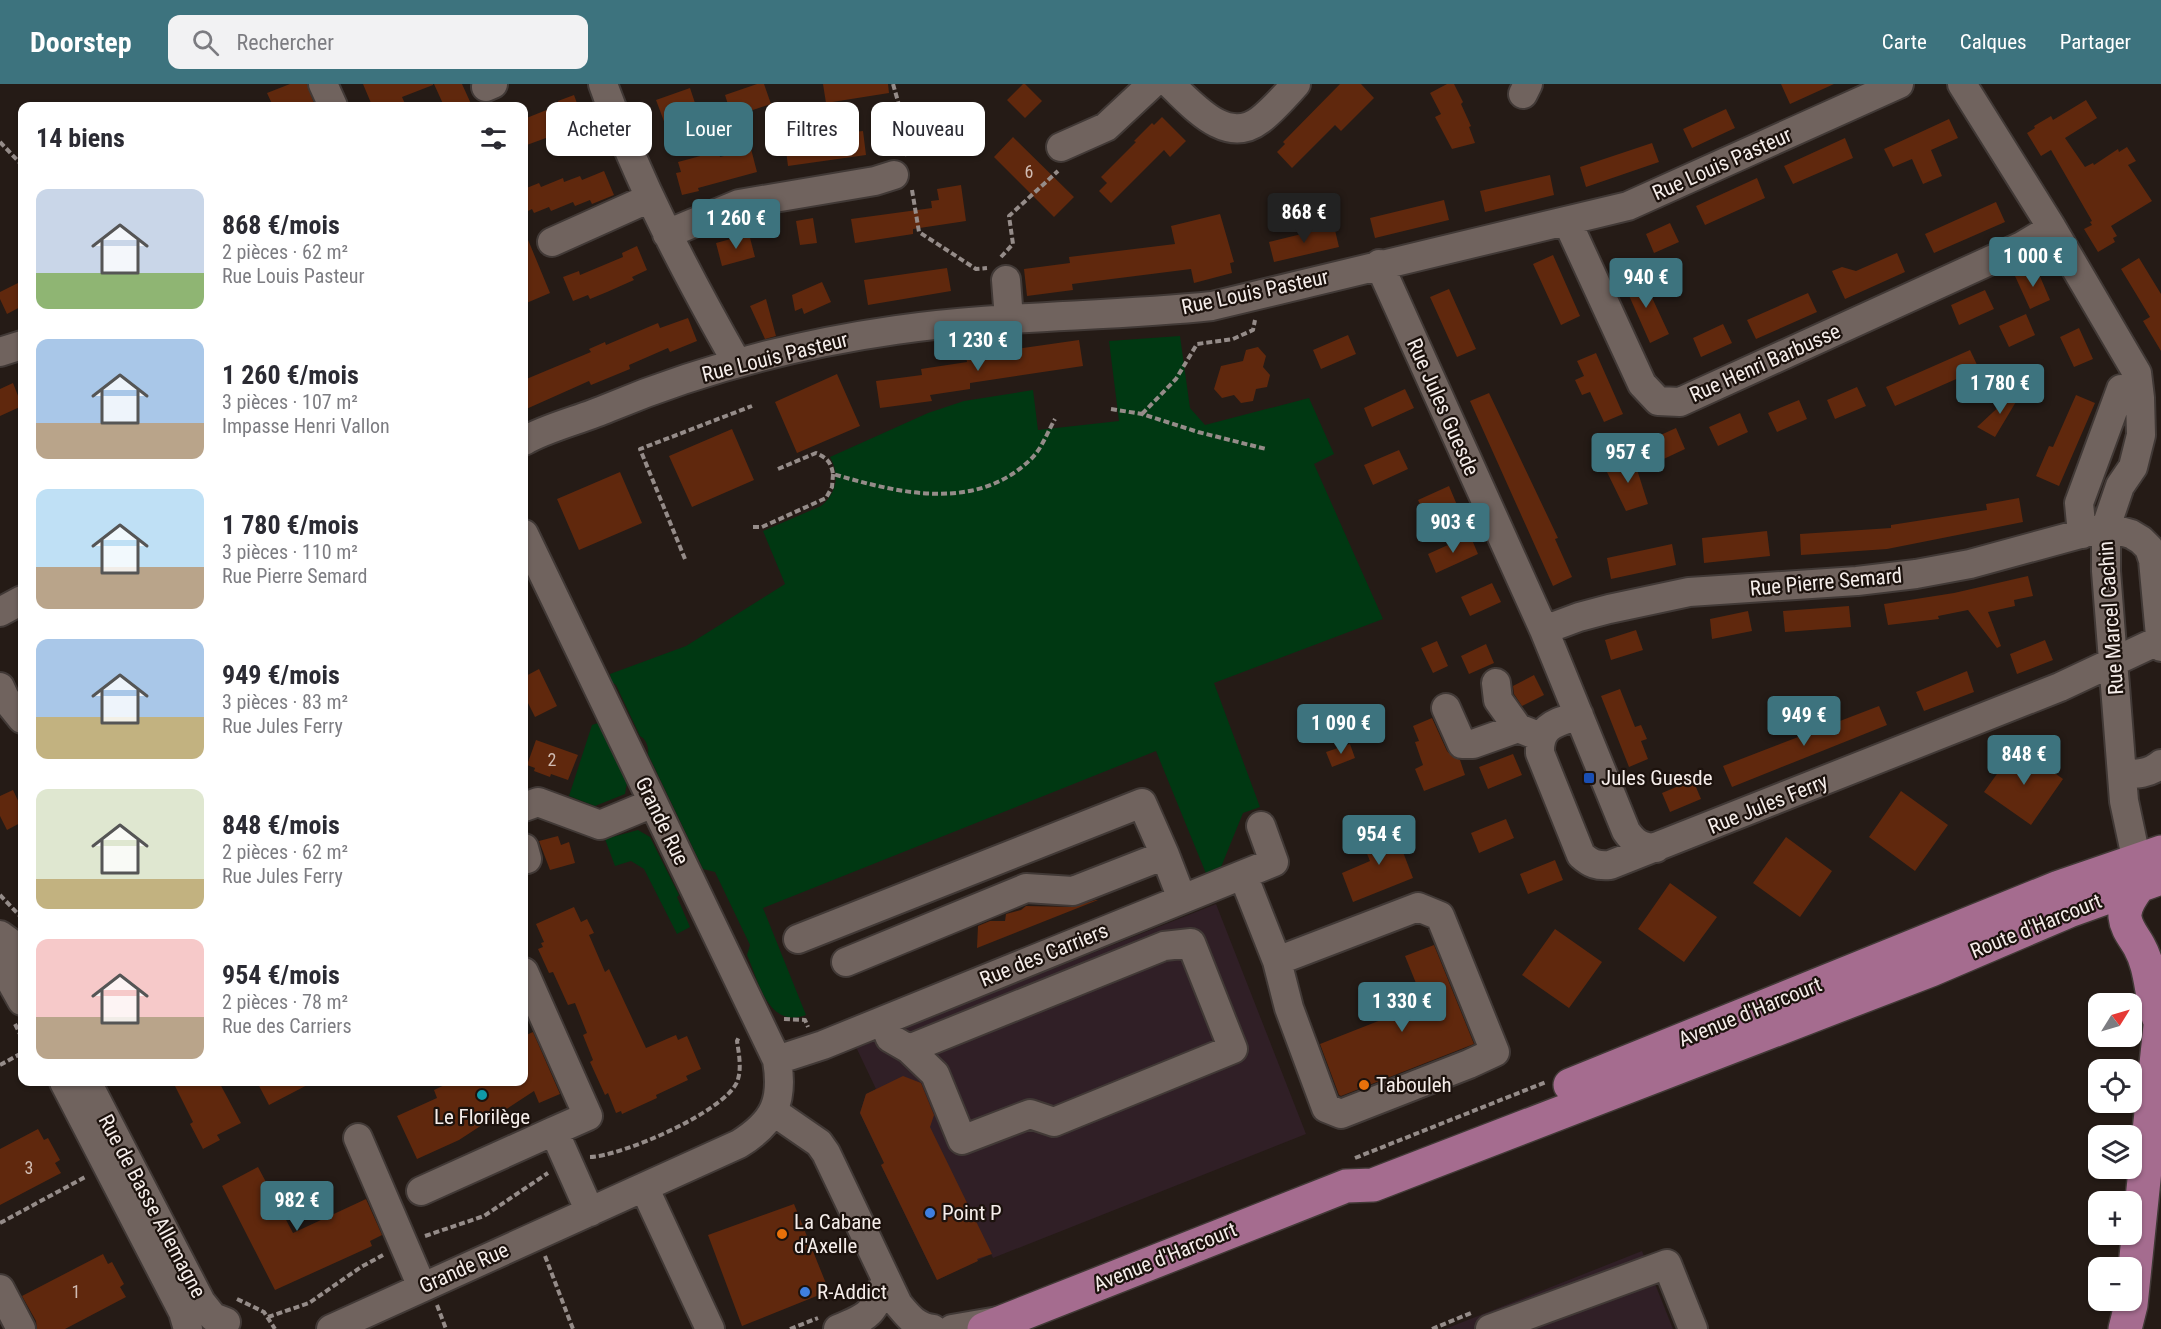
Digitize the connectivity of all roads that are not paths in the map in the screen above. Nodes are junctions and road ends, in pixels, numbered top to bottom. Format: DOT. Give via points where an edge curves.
graph roads {
  1 [pos="323,84"];
  2 [pos="603,84"];
  3 [pos="1152,84"];
  4 [pos="1170,84"];
  5 [pos="1296,84"];
  6 [pos="1899,84"];
  7 [pos="1962,84"];
  8 [pos="331,102"];
  9 [pos="1063,156"];
  10 [pos="905,175"];
  11 [pos="650,198"];
  12 [pos="1567,221"];
  13 [pos="2052,228"];
  14 [pos="667,234"];
  15 [pos="552,242"];
  16 [pos="1379,264"];
  17 [pos="1006,280"];
  18 [pos="1009,319"];
  19 [pos="18,346"];
  20 [pos="0,352"];
  21 [pos="737,363"];
  22 [pos="2121,389"];
  23 [pos="528,439"];
  24 [pos="2161,445"];
  25 [pos="2133,467"];
  26 [pos="2094,530"];
  27 [pos="528,542"];
  28 [pos="18,602"];
  29 [pos="0,612"];
  30 [pos="1544,630"];
  31 [pos="2160,640"];
  32 [pos="2161,647"];
  33 [pos="2114,662"];
  34 [pos="1496,683"];
  35 [pos="0,687"];
  36 [pos="1446,708"];
  37 [pos="18,714"];
  38 [pos="1579,715"];
  39 [pos="1530,732"];
  40 [pos="2161,764"];
  41 [pos="2122,774"];
  42 [pos="653,803"];
  43 [pos="528,806"];
  44 [pos="1261,826"];
  45 [pos="1656,848"];
  46 [pos="1165,855"];
  47 [pos="2152,873"];
  48 [pos="1243,875"];
  49 [pos="1182,899"];
  50 [pos="0,935"];
  51 [pos="798,939"];
  52 [pos="18,955"];
  53 [pos="0,962"];
  54 [pos="846,962"];
  55 [pos="1277,962"];
  56 [pos="1931,970"];
  57 [pos="528,981"];
  58 [pos="18,994"];
  59 [pos="2160,1018"];
  60 [pos="883,1021"];
  61 [pos="909,1049"];
  62 [pos="777,1060"];
  63 [pos="66,1086"];
  64 [pos="89,1086"];
  65 [pos="774,1112"];
  66 [pos="554,1131"];
  67 [pos="358,1138"];
  68 [pos="1346,1186"];
  69 [pos="644,1187"];
  70 [pos="421,1191"];
  71 [pos="590,1212"];
  72 [pos="886,1280"];
  73 [pos="0,1289"];
  74 [pos="429,1295"];
  75 [pos="1486,1319"];
  76 [pos="224,1320"];
  77 [pos="2130,1321"];
  78 [pos="995,1325"];
  79 [pos="336,1326"];
  80 [pos="928,1328"];
  81 [pos="21,1329"];
  82 [pos="188,1329"];
  83 [pos="310,1329"];
  84 [pos="710,1329"];
  85 [pos="838,1329"];
  86 [pos="952,1329"];
  87 [pos="1693,1329"];
  1 -- 8 [label="street"];
  2 -- 11 [label="street"];
  3 -- 9 [label="street" via="1106,127"];
  4 -- 5 [label="street" via="1216,123 1238,128 1260,120"];
  6 -- 12 [label="street, Rue Louis Pasteur" via="1628,206"];
  7 -- 13 [label="street, Rue Marcel Cachin"];
  10 -- 14 [label="street" via="739,204"];
  11 -- 14 [label="street"];
  11 -- 15 [label="street"];
  12 -- 13 [label="street, Rue Henri Barbusse" via="1642,384 1658,401 1680,402 2022,246"];
  12 -- 16 [label="street, Rue Louis Pasteur"];
  13 -- 25 [label="street, Rue Marcel Cachin" via="2137,373 2141,427"];
  14 -- 21 [label="street"];
  16 -- 18 [label="street, Rue Louis Pasteur" via="1212,306"];
  16 -- 30 [label="street, Rue Jules Guesde"];
  17 -- 18 [label="street"];
  18 -- 21 [label="street, Rue Louis Pasteur" via="897,330"];
  19 -- 20 [label="street"];
  21 -- 23 [label="street, Rue Louis Pasteur" via="627,400"];
  22 -- 26 [label="street" via="2079,503"];
  24 -- 25 [label="street"];
  25 -- 26 [label="street, Rue Marcel Cachin"];
  26 -- 30 [label="street, Rue Pierre Semard" via="1970,564 1916,574 1689,592 1609,609"];
  26 -- 31 [label="street" via="2132,534 2149,548"];
  26 -- 33 [label="street, Rue Marcel Cachin" via="2106,571"];
  27 -- 42 [label="street, Grande Rue"];
  28 -- 29 [label="street"];
  30 -- 38 [label="street, Rue Jules Guesde"];
  31 -- 32 [label="street"];
  31 -- 33 [label="street, Rue Jules Ferry"];
  33 -- 41 [label="street, Rue Marcel Cachin"];
  33 -- 45 [label="street, Rue Jules Ferry"];
  34 -- 39 [label="street" via="1498,700"];
  35 -- 37 [label="street"];
  36 -- 39 [label="street" via="1462,744"];
  38 -- 39 [label="street"];
  38 -- 45 [label="street, Rue Jules Guesde" via="1626,831 1636,843"];
  39 -- 45 [label="street" via="1581,855 1589,863 1610,866"];
  40 -- 41 [label="street" via="2152,771"];
  41 -- 47 [label="street, Rue Marcel Cachin" via="2125,806"];
  42 -- 43 [label="street" via="600,825 538,802"];
  42 -- 62 [label="street, Grande Rue"];
  44 -- 48 [label="street, Rue des Carriers" via="1274,862"];
  46 -- 49 [label="street"];
  46 -- 51 [label="street" via="1142,803"];
  46 -- 54 [label="street" via="1073,891 1026,888"];
  47 -- 56 [label="main road, Route d'Harcourt"];
  47 -- 59 [label="main road" via="2129,899 2125,916 2146,962"];
  47 -- 68 [label="main road, Avenue d'Harcourt" via="2059,887 1368,1167"];
  48 -- 49 [label="street, Rue des Carriers"];
  48 -- 55 [label="street"];
  49 -- 60 [label="street, Rue des Carriers"];
  50 -- 52 [label="street"];
  53 -- 58 [label="street"];
  55 -- 55 [label="street" via="1289,1008 1326,1108 1341,1114 1495,1052 1440,916 1418,907"];
  56 -- 68 [label="main road, Avenue d'Harcourt" via="1373,1185"];
  57 -- 66 [label="street" via="588,1116"];
  59 -- 77 [label="main road"];
  60 -- 61 [label="street" via="890,1038"];
  60 -- 62 [label="street, Rue des Carriers"];
  61 -- 61 [label="street" via="935,1074 962,1140 1030,1114 1054,1122 1233,1049 1191,943 1164,946"];
  62 -- 65 [label="street, Grande Rue" via="779,1097"];
  63 -- 82 [label="street, Rue de Basse Allemagne" via="183,1312"];
  64 -- 76 [label="street, Rue de Basse Allemagne" via="201,1302 213,1317"];
  65 -- 69 [label="street, Grande Rue" via="756,1133 739,1144"];
  65 -- 72 [label="street" via="819,1143 826,1153"];
  66 -- 70 [label="street"];
  66 -- 71 [label="street"];
  67 -- 74 [label="street"];
  68 -- 78 [label="main road, Avenue d'Harcourt"];
  69 -- 71 [label="street, Grande Rue"];
  69 -- 84 [label="street"];
  71 -- 74 [label="street, Grande Rue"];
  72 -- 80 [label="street" via="909,1318"];
  72 -- 85 [label="street" via="868,1316"];
  73 -- 81 [label="street"];
  74 -- 79 [label="street, Grande Rue"];
  75 -- 87 [label="street" via="1667,1264"];
  78 -- 86 [label="street"];
  79 -- 83 [label="street, Grande Rue"];
}
